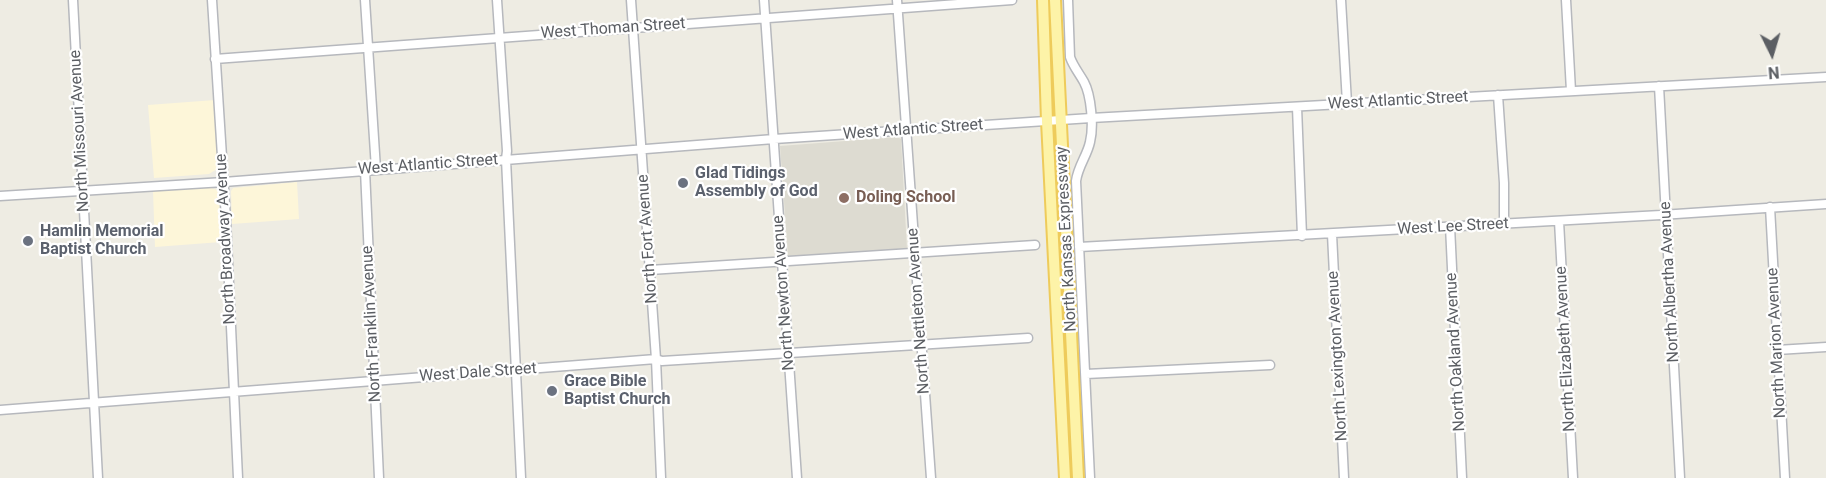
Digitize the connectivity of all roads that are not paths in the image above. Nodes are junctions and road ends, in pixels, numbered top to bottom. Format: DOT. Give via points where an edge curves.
graph roads {
  1 [pos="73,0"];
  2 [pos="212,0"];
  3 [pos="365,0"];
  4 [pos="497,0"];
  5 [pos="631,0"];
  6 [pos="764,0"];
  7 [pos="1012,0"];
  8 [pos="1043,0"];
  9 [pos="1055,0"];
  10 [pos="1068,0"];
  11 [pos="1341,0"];
  12 [pos="1566,0"];
  13 [pos="897,4"];
  14 [pos="765,17"];
  15 [pos="633,28"];
  16 [pos="500,37"];
  17 [pos="368,47"];
  18 [pos="215,58"];
  19 [pos="1826,77"];
  20 [pos="1659,86"];
  21 [pos="1571,91"];
  22 [pos="1498,95"];
  23 [pos="1347,103"];
  24 [pos="1297,107"];
  25 [pos="1091,118"];
  26 [pos="1061,120"];
  27 [pos="1047,121"];
  28 [pos="907,130"];
  29 [pos="774,139"];
  30 [pos="642,150"];
  31 [pos="506,159"];
  32 [pos="376,169"];
  33 [pos="365,170"];
  34 [pos="224,182"];
  35 [pos="83,190"];
  36 [pos="0,196"];
  37 [pos="1826,204"];
  38 [pos="1770,207"];
  39 [pos="1666,215"];
  40 [pos="1559,221"];
  41 [pos="1504,224"];
  42 [pos="1450,226"];
  43 [pos="1332,234"];
  44 [pos="1302,236"];
  45 [pos="1035,245"];
  46 [pos="1079,248"];
  47 [pos="914,254"];
  48 [pos="782,262"];
  49 [pos="650,270"];
  50 [pos="1028,338"];
  51 [pos="921,345"];
  52 [pos="1826,347"];
  53 [pos="1777,350"];
  54 [pos="789,353"];
  55 [pos="656,359"];
  56 [pos="1270,365"];
  57 [pos="516,370"];
  58 [pos="1086,374"];
  59 [pos="375,381"];
  60 [pos="234,393"];
  61 [pos="94,403"];
  62 [pos="0,410"];
  63 [pos="98,478"];
  64 [pos="237,478"];
  65 [pos="379,478"];
  66 [pos="520,478"];
  67 [pos="661,478"];
  68 [pos="797,478"];
  69 [pos="931,478"];
  70 [pos="1065,478"];
  71 [pos="1078,478"];
  72 [pos="1090,478"];
  73 [pos="1344,478"];
  74 [pos="1462,478"];
  75 [pos="1573,478"];
  76 [pos="1680,478"];
  77 [pos="1785,478"];
  1 -- 35 [label="street, North Missouri Avenue"];
  2 -- 18 [label="street, North Broadway Avenue"];
  3 -- 17 [label="street"];
  4 -- 16 [label="street"];
  5 -- 15 [label="street, North Fort Avenue"];
  6 -- 14 [label="street, North Newton Avenue"];
  7 -- 13 [label="street, West Thoman Street"];
  8 -- 27 [label="main road, North Kansas Expressway"];
  9 -- 26 [label="main road, North Kansas Expressway"];
  10 -- 25 [label="street" via="1070,57 1087,89"];
  11 -- 23 [label="street"];
  12 -- 21 [label="street"];
  13 -- 14 [label="street, West Thoman Street"];
  13 -- 28 [label="street, North Nettleton Avenue"];
  14 -- 15 [label="street, West Thoman Street"];
  14 -- 29 [label="street, North Newton Avenue"];
  15 -- 16 [label="street, West Thoman Street"];
  15 -- 30 [label="street, North Fort Avenue"];
  16 -- 17 [label="street, West Thoman Street"];
  16 -- 31 [label="street"];
  17 -- 18 [label="street, West Thoman Street"];
  17 -- 32 [label="street"];
  18 -- 34 [label="street, North Broadway Avenue"];
  19 -- 20 [label="street, West Atlantic Street"];
  20 -- 21 [label="street, West Atlantic Street"];
  20 -- 39 [label="street, North Albertha Avenue"];
  21 -- 22 [label="street, West Atlantic Street"];
  22 -- 23 [label="street, West Atlantic Street"];
  22 -- 41 [label="street"];
  23 -- 24 [label="street, West Atlantic Street"];
  24 -- 25 [label="street, West Atlantic Street"];
  24 -- 44 [label="street"];
  25 -- 26 [label="street, West Atlantic Street"];
  25 -- 46 [label="street" via="1090,142 1077,172"];
  26 -- 27 [label="street, West Atlantic Street"];
  26 -- 71 [label="main road, North Kansas Expressway"];
  27 -- 28 [label="street, West Atlantic Street"];
  27 -- 70 [label="main road, North Kansas Expressway"];
  28 -- 29 [label="street, West Atlantic Street"];
  28 -- 47 [label="street, North Nettleton Avenue"];
  29 -- 30 [label="street, West Atlantic Street"];
  29 -- 48 [label="street, North Newton Avenue"];
  30 -- 31 [label="street, West Atlantic Street"];
  30 -- 49 [label="street, North Fort Avenue"];
  31 -- 32 [label="street, West Atlantic Street"];
  31 -- 57 [label="street"];
  32 -- 33 [label="street, West Atlantic Street"];
  33 -- 34 [label="street, West Atlantic Street"];
  33 -- 59 [label="street, North Franklin Avenue"];
  34 -- 35 [label="street, West Atlantic Street"];
  34 -- 60 [label="street, North Broadway Avenue"];
  35 -- 36 [label="street, West Atlantic Street"];
  35 -- 61 [label="street, North Missouri Avenue"];
  37 -- 38 [label="street, West Lee Street"];
  38 -- 39 [label="street, West Lee Street"];
  38 -- 53 [label="street, North Marion Avenue"];
  39 -- 40 [label="street, West Lee Street"];
  39 -- 76 [label="street, North Albertha Avenue"];
  40 -- 41 [label="street, West Lee Street"];
  40 -- 75 [label="street, North Elizabeth Avenue"];
  41 -- 42 [label="street, West Lee Street"];
  42 -- 43 [label="street, West Lee Street"];
  42 -- 74 [label="street, North Oakland Avenue"];
  43 -- 44 [label="street, West Lee Street"];
  43 -- 73 [label="street, North Lexington Avenue"];
  44 -- 46 [label="street, West Lee Street"];
  45 -- 47 [label="street"];
  46 -- 58 [label="street"];
  47 -- 48 [label="street"];
  47 -- 51 [label="street, North Nettleton Avenue"];
  48 -- 49 [label="street"];
  48 -- 54 [label="street, North Newton Avenue"];
  49 -- 55 [label="street, North Fort Avenue"];
  50 -- 51 [label="street, West Dale Street"];
  51 -- 54 [label="street, West Dale Street"];
  51 -- 69 [label="street, North Nettleton Avenue"];
  52 -- 53 [label="street"];
  53 -- 77 [label="street, North Marion Avenue"];
  54 -- 55 [label="street, West Dale Street"];
  54 -- 68 [label="street, North Newton Avenue"];
  55 -- 57 [label="street, West Dale Street"];
  55 -- 67 [label="street, North Fort Avenue"];
  56 -- 58 [label="street"];
  57 -- 59 [label="street, West Dale Street"];
  57 -- 66 [label="street"];
  58 -- 72 [label="street"];
  59 -- 60 [label="street, West Dale Street"];
  59 -- 65 [label="street, North Franklin Avenue"];
  60 -- 61 [label="street, West Dale Street"];
  60 -- 64 [label="street, North Broadway Avenue"];
  61 -- 62 [label="street, West Dale Street"];
  61 -- 63 [label="street, North Missouri Avenue"];
}
